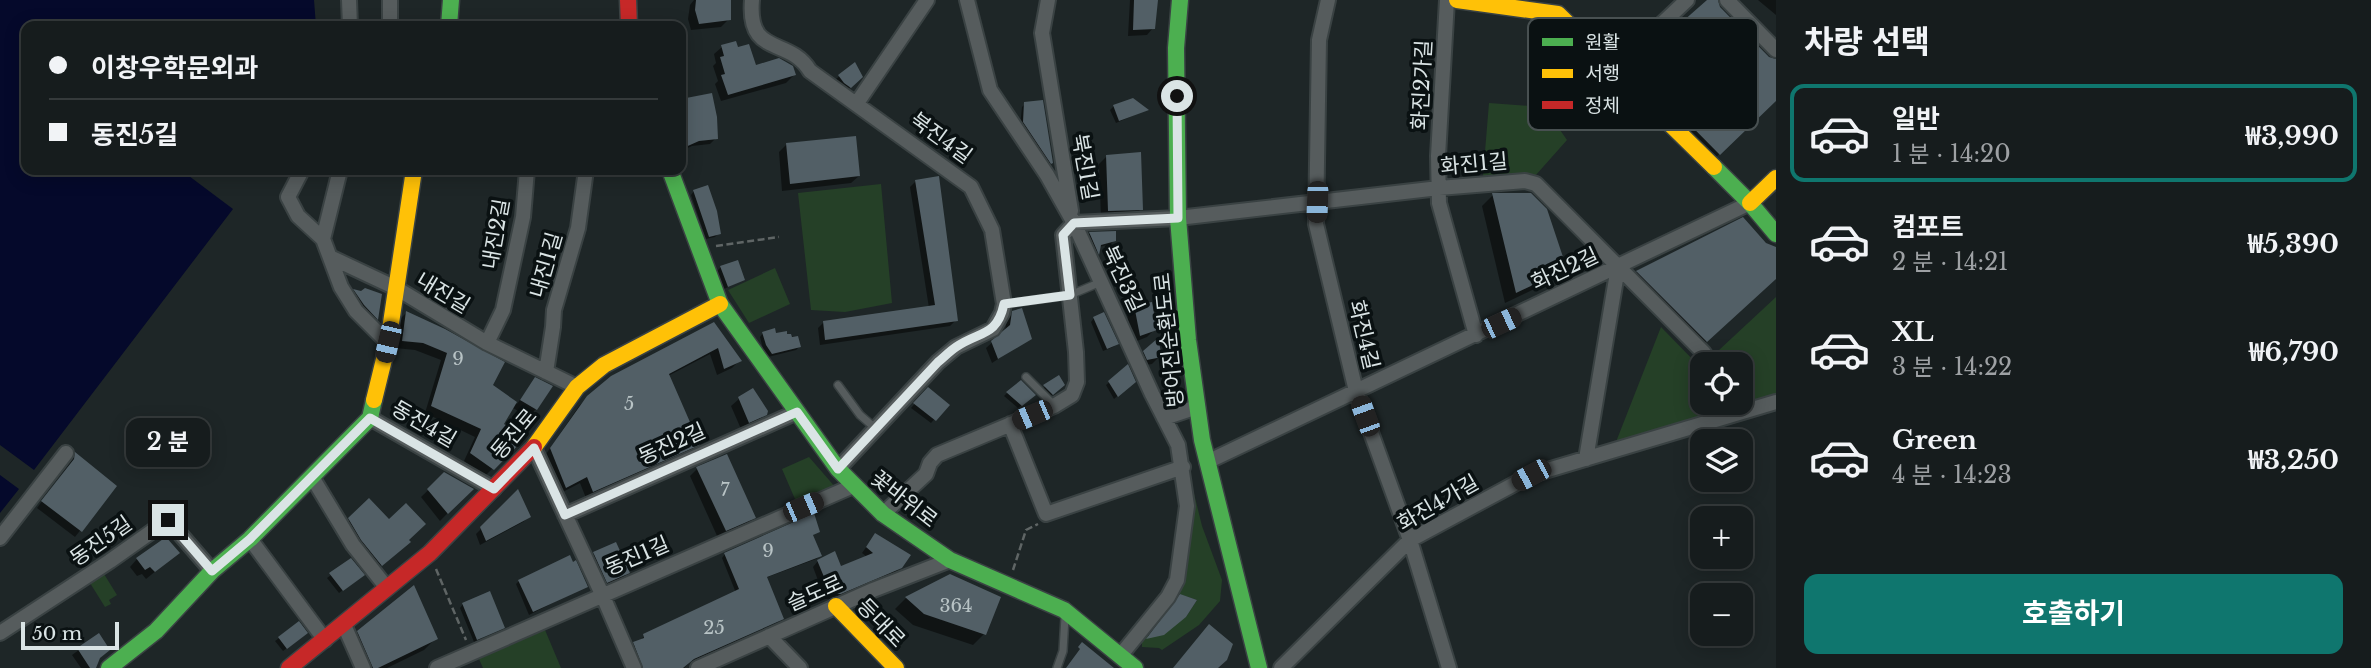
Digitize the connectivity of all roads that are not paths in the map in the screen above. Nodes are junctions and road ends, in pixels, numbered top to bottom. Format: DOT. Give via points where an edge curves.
graph roads {
  1 [pos="349,0"];
  2 [pos="390,0"];
  3 [pos="451,0"];
  4 [pos="628,0"];
  5 [pos="752,0"];
  6 [pos="927,0"];
  7 [pos="967,0"];
  8 [pos="1048,0"];
  9 [pos="1180,0"];
  10 [pos="1328,0"];
  11 [pos="1447,0"];
  12 [pos="1457,0"];
  13 [pos="1687,0"];
  14 [pos="1727,0"];
  15 [pos="1559,7"];
  16 [pos="1668,18"];
  17 [pos="1745,18"];
  18 [pos="350,21"];
  19 [pos="390,21"];
  20 [pos="449,21"];
  21 [pos="629,21"];
  22 [pos="1758,32"];
  23 [pos="1776,50"];
  24 [pos="857,103"];
  25 [pos="1677,130"];
  26 [pos="299,175"];
  27 [pos="339,175"];
  28 [pos="413,175"];
  29 [pos="527,175"];
  30 [pos="585,175"];
  31 [pos="672,175"];
  32 [pos="1776,178"];
  33 [pos="1439,188"];
  34 [pos="1317,202"];
  35 [pos="1750,203"];
  36 [pos="1178,218"];
  37 [pos="1074,223"];
  38 [pos="1776,234"];
  39 [pos="323,239"];
  40 [pos="330,257"];
  41 [pos="1618,267"];
  42 [pos="1101,282"];
  43 [pos="396,288"];
  44 [pos="1070,295"];
  45 [pos="720,304"];
  46 [pos="1004,304"];
  47 [pos="1476,335"];
  48 [pos="388,342"];
  49 [pos="487,343"];
  50 [pos="1703,352"];
  51 [pos="546,372"];
  52 [pos="1026,377"];
  53 [pos="838,385"];
  54 [pos="577,387"];
  55 [pos="1356,391"];
  56 [pos="1776,402"];
  57 [pos="1054,405"];
  58 [pos="1197,407"];
  59 [pos="797,412"];
  60 [pos="370,418"];
  61 [pos="1164,418"];
  62 [pos="1010,424"];
  63 [pos="876,429"];
  64 [pos="534,448"];
  65 [pos="66,453"];
  66 [pos="1586,459"];
  67 [pos="1207,462"];
  68 [pos="1183,467"];
  69 [pos="838,469"];
  70 [pos="312,477"];
  71 [pos="853,485"];
  72 [pos="494,489"];
  73 [pos="883,514"];
  74 [pos="565,515"];
  75 [pos="0,538"];
  76 [pos="250,539"];
  77 [pos="1409,540"];
  78 [pos="950,560"];
  79 [pos="212,571"];
  80 [pos="387,588"];
  81 [pos="602,594"];
  82 [pos="836,606"];
  83 [pos="1064,610"];
  84 [pos="344,625"];
  85 [pos="0,633"];
  86 [pos="769,636"];
  87 [pos="325,639"];
  88 [pos="1120,656"];
  89 [pos="109,668"];
  90 [pos="289,668"];
  91 [pos="363,668"];
  92 [pos="437,668"];
  93 [pos="634,668"];
  94 [pos="698,668"];
  95 [pos="800,668"];
  96 [pos="896,668"];
  97 [pos="1057,668"];
  98 [pos="1135,668"];
  99 [pos="1259,668"];
  100 [pos="1281,668"];
  101 [pos="1449,668"];
  1 -- 18 [label="street"];
  2 -- 19 [label="street"];
  3 -- 20 [label="street"];
  4 -- 21 [label="street"];
  5 -- 24 [label="street, 북진4길" via="754,30"];
  6 -- 24 [label="street"];
  7 -- 37 [label="street, 북진3길" via="990,90"];
  8 -- 37 [label="street, 북진1길" via="1042,33"];
  9 -- 36 [label="street, 방어진순환도로" via="1176,48"];
  10 -- 34 [label="street, 화진4길" via="1320,40"];
  11 -- 33 [label="street, 화진2가길"];
  12 -- 15 [label="street"];
  13 -- 16 [label="street"];
  14 -- 17 [label="street"];
  22 -- 23 [label="street"];
  24 -- 46 [label="street, 북진4길" via="971,187 992,229"];
  25 -- 35 [label="street"];
  26 -- 39 [label="street" via="288,197 298,216"];
  27 -- 39 [label="street"];
  28 -- 43 [label="street, 내진길"];
  29 -- 49 [label="street, 내진2길" via="523,217 503,310"];
  30 -- 51 [label="street, 내진1길" via="578,228 554,310"];
  31 -- 45 [label="street, 꽃바위로"];
  32 -- 35 [label="street"];
  33 -- 34 [label="street, 화진1길"];
  33 -- 41 [label="street, 화진1길" via="1536,184"];
  33 -- 47 [label="street, 화진2가길" via="1439,203"];
  34 -- 36 [label="street, 화진1길"];
  34 -- 55 [label="street, 화진4길" via="1316,224"];
  35 -- 38 [label="street"];
  35 -- 41 [label="street, 화진2길"];
  36 -- 37 [label="street, 화진1길"];
  36 -- 58 [label="street, 방어진순환도로"];
  37 -- 42 [label="street, 북진3길"];
  37 -- 44 [label="street, 북진1길" via="1063,235"];
  39 -- 40 [label="street"];
  40 -- 43 [label="street"];
  40 -- 48 [label="street" via="356,311"];
  41 -- 47 [label="street, 화진2길"];
  41 -- 50 [label="street, 화진1길"];
  41 -- 66 [label="street"];
  42 -- 44 [label="lane"];
  42 -- 61 [label="street, 북진3길"];
  43 -- 48 [label="street, 동진4길"];
  43 -- 49 [label="street, 내진길"];
  44 -- 46 [label="lane"];
  44 -- 57 [label="street, 북진1길" via="1077,382 1072,395"];
  45 -- 54 [label="street, 동진로" via="604,365"];
  45 -- 59 [label="street, 꽃바위로"];
  46 -- 63 [label="street" via="993,328 956,347"];
  47 -- 55 [label="street, 화진2길"];
  48 -- 60 [label="street, 동진4길"];
  49 -- 51 [label="street, 내진길"];
  51 -- 54 [label="street, 내진길"];
  52 -- 57 [label="lane"];
  53 -- 63 [label="lane"];
  54 -- 64 [label="street, 동진로"];
  55 -- 67 [label="street, 화진2길"];
  55 -- 77 [label="street, 화진4길"];
  56 -- 66 [label="street, 화진4가길"];
  57 -- 62 [label="street, 북진1길"];
  58 -- 61 [label="street"];
  58 -- 67 [label="street, 방어진순환도로"];
  59 -- 69 [label="street, 꽃바위로"];
  59 -- 74 [label="street, 동진2길"];
  60 -- 70 [label="street, 동진4길"];
  60 -- 72 [label="street, 동진4길"];
  61 -- 68 [label="street, 북진3길" via="1178,444"];
  62 -- 68 [label="street" via="1046,514"];
  62 -- 73 [label="street, 북진1길" via="937,455 926,474"];
  63 -- 69 [label="street"];
  64 -- 72 [label="street, 동진로"];
  64 -- 74 [label="street"];
  65 -- 75 [label="street"];
  66 -- 77 [label="street, 화진4가길" via="1531,475"];
  67 -- 99 [label="street, 방어진순환도로"];
  68 -- 88 [label="street, 북진3길" via="1187,506 1177,580"];
  69 -- 71 [label="street, 꽃바위로"];
  70 -- 76 [label="street, 동진4길"];
  70 -- 80 [label="street" via="353,545"];
  71 -- 73 [label="street, 꽃바위로"];
  71 -- 81 [label="street, 동진1길"];
  72 -- 80 [label="street, 동진로"];
  73 -- 78 [label="street, 꽃바위로"];
  74 -- 81 [label="street"];
  76 -- 79 [label="street, 동진4길"];
  76 -- 87 [label="street"];
  77 -- 100 [label="street, 화진4가길"];
  77 -- 101 [label="street, 화진4길"];
  78 -- 82 [label="street, 슬도로"];
  78 -- 83 [label="street, 꽃바위로"];
  79 -- 85 [label="street, 동진5길" via="168,520"];
  79 -- 89 [label="street, 동진4길" via="156,631"];
  80 -- 84 [label="street, 동진로"];
  81 -- 92 [label="street, 동진1길"];
  81 -- 93 [label="street"];
  82 -- 86 [label="street, 슬도로"];
  82 -- 96 [label="street, 등대로"];
  83 -- 88 [label="street, 꽃바위로"];
  83 -- 97 [label="lane" via="1066,630"];
  84 -- 87 [label="street, 동진로"];
  84 -- 91 [label="street"];
  86 -- 94 [label="street, 슬도로"];
  86 -- 95 [label="street"];
  87 -- 90 [label="street, 동진로"];
  88 -- 98 [label="street, 꽃바위로"];
}
